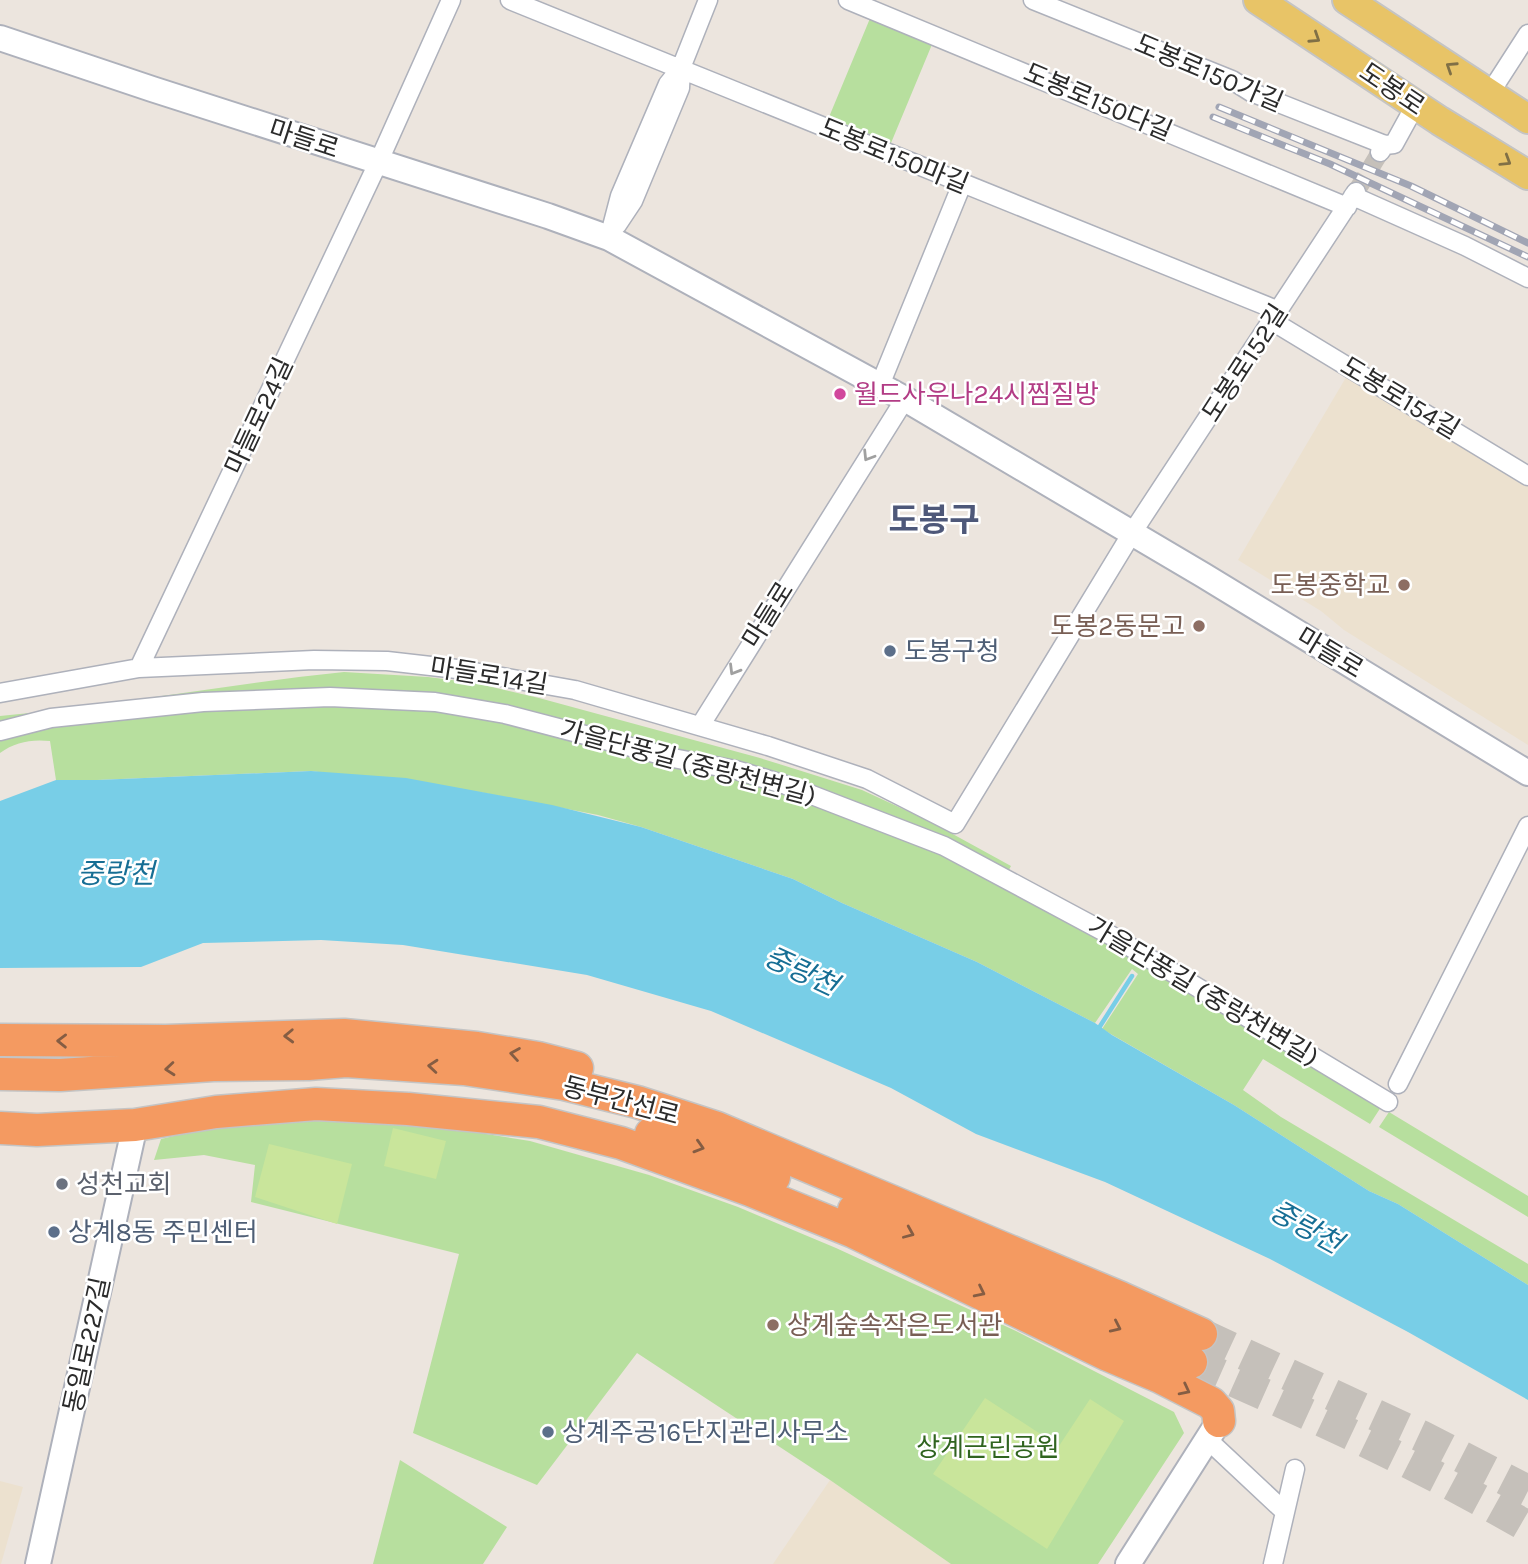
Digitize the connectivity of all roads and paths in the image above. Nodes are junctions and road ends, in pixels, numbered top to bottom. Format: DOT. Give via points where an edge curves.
graph roads {
  1 [pos="451,0"];
  2 [pos="510,0"];
  3 [pos="708,0"];
  4 [pos="848,0"];
  5 [pos="1033,0"];
  6 [pos="1258,0"];
  7 [pos="1348,0"];
  8 [pos="1528,34"];
  9 [pos="0,38"];
  10 [pos="681,68"];
  11 [pos="1490,93"];
  12 [pos="1416,104"];
  13 [pos="1528,119"];
  14 [pos="379,163"];
  15 [pos="1528,175"];
  16 [pos="962,184"];
  17 [pos="1352,199"];
  18 [pos="609,238"];
  19 [pos="1528,278"];
  20 [pos="1276,316"];
  21 [pos="880,385"];
  22 [pos="905,399"];
  23 [pos="1528,476"];
  24 [pos="1132,533"];
  25 [pos="139,668"];
  26 [pos="0,693"];
  27 [pos="701,726"];
  28 [pos="0,731"];
  29 [pos="1528,773"];
  30 [pos="1528,827"];
  31 [pos="0,1040"];
  32 [pos="0,1074"];
  33 [pos="1398,1084"];
  34 [pos="260,1091"];
  35 [pos="1388,1102"];
  36 [pos="0,1107"];
  37 [pos="148,1123"];
  38 [pos="0,1128"];
  39 [pos="1121,1298"];
  40 [pos="1213,1430"];
  41 [pos="1295,1469"];
  42 [pos="1285,1512"];
  43 [pos="38,1564"];
  44 [pos="1128,1564"];
  45 [pos="1273,1564"];
  1 -- 14 [label="street, 마들로24길"];
  2 -- 10 [label="street, 도봉로150마길"];
  3 -- 10 [label="street"];
  4 -- 17 [label="street, 도봉로150다길"];
  5 -- 12 [label="street, 도봉로150가길" via="1232,80 1382,150 1394,144"];
  6 -- 12 [label="main road, 도봉로, one-way"];
  11 -- 7 [label="main road, 도봉로, one-way"];
  8 -- 11 [label="street"];
  9 -- 14 [label="street, 마들로"];
  10 -- 16 [label="street, 도봉로150마길"];
  10 -- 18 [label="street" via="668,84 620,196"];
  11 -- 13 [label="main road, 도봉로"];
  12 -- 15 [label="main road, 도봉로, one-way"];
  14 -- 18 [label="street, 마들로"];
  14 -- 25 [label="street, 마들로24길"];
  16 -- 20 [label="street, 도봉로150마길"];
  16 -- 21 [label="street"];
  17 -- 19 [label="street, 도봉로150다길"];
  17 -- 20 [label="street, 도봉로152길"];
  18 -- 21 [label="street, 마들로"];
  20 -- 23 [label="street, 도봉로154길"];
  20 -- 24 [label="street, 도봉로152길"];
  21 -- 22 [label="street, 마들로"];
  22 -- 24 [label="street, 마들로"];
  22 -- 27 [label="street, 마들로, one-way"];
  24 -- 27 [label="street, 마들로14길" via="956,824 853,773"];
  24 -- 29 [label="street, 마들로"];
  25 -- 26 [label="street, 마들로14길"];
  25 -- 27 [label="street, 마들로14길" via="387,661 575,690"];
  28 -- 35 [label="street, 가을단풍길 (중랑천변길)" via="51,718 203,702 330,698 422,702 505,714 736,771 786,785 944,846 1112,936"];
  30 -- 33 [label="street"];
  39 -- 31 [label="highway, one-way" via="1020,1241 768,1126 654,1087 538,1058 344,1035"];
  39 -- 32 [label="highway, 동부간선로, one-way" via="717,1128 564,1084 464,1069 346,1060"];
  34 -- 36 [label="highway, 동부간선로" via="95,1108"];
  34 -- 37 [label="highway"];
  34 -- 39 [label="highway, 동부간선로, one-way" via="313,1089 483,1102 629,1127 709,1150 1196,1348"];
  37 -- 38 [label="highway"];
  37 -- 40 [label="highway, one-way" via="316,1104 539,1122 621,1143 854,1232 1160,1377 1211,1403 1218,1411"];
  37 -- 43 [label="street, 동일로227길"];
  40 -- 42 [label="street"];
  40 -- 44 [label="street"];
  41 -- 42 [label="street"];
  42 -- 45 [label="street"];
}
